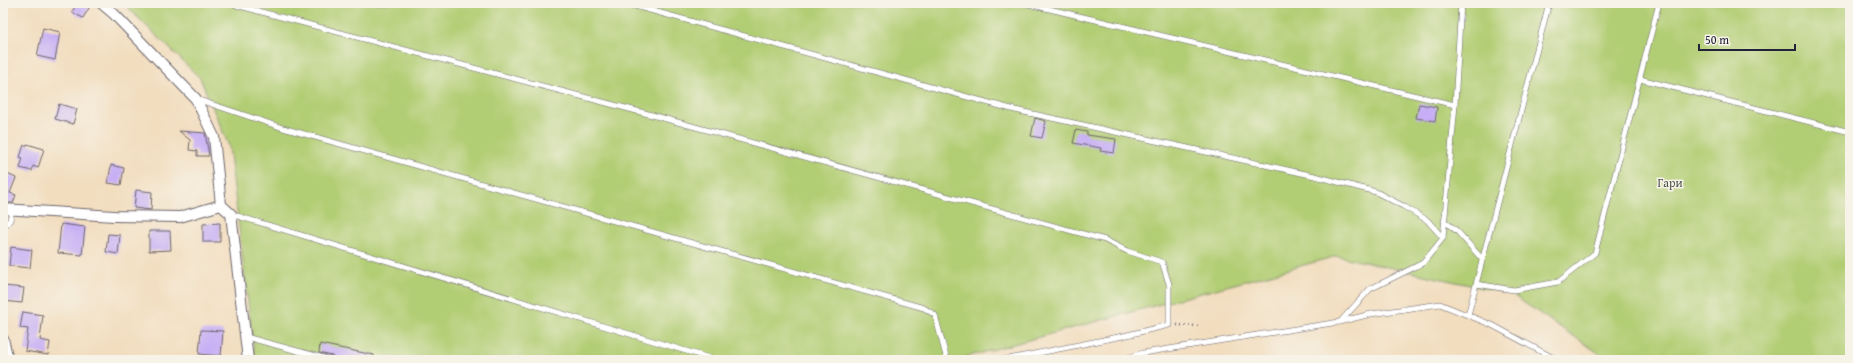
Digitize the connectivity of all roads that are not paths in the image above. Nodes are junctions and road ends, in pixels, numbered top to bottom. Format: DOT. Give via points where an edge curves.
graph roads {
  1 [pos="101,3"];
  2 [pos="228,3"];
  3 [pos="624,3"];
  4 [pos="1024,3"];
  5 [pos="1461,3"];
  6 [pos="1549,3"];
  7 [pos="1659,3"];
  8 [pos="1640,79"];
  9 [pos="196,99"];
  10 [pos="1455,105"];
  11 [pos="1850,132"];
  12 [pos="221,205"];
  13 [pos="8,209"];
  14 [pos="231,214"];
  15 [pos="1444,221"];
  16 [pos="3,228"];
  17 [pos="1443,238"];
  18 [pos="1482,258"];
  19 [pos="1476,284"];
  20 [pos="1468,315"];
  21 [pos="1339,322"];
  22 [pos="246,337"];
  23 [pos="3,339"];
  24 [pos="8,360"];
  25 [pos="248,360"];
  26 [pos="331,360"];
  27 [pos="716,360"];
  28 [pos="947,360"];
  29 [pos="1004,360"];
  30 [pos="1120,360"];
  31 [pos="1557,360"];
  1 -- 9 [label="street"];
  2 -- 29 [label="lane" via="652,115 1105,240 1127,251 1162,262 1168,284 1169,325"];
  3 -- 17 [label="lane" via="1015,110 1376,192 1427,220"];
  4 -- 10 [label="lane"];
  5 -- 10 [label="lane"];
  6 -- 18 [label="lane"];
  7 -- 8 [label="lane"];
  8 -- 11 [label="lane"];
  8 -- 19 [label="lane" via="1595,253 1558,282 1514,290"];
  9 -- 12 [label="street" via="214,137"];
  9 -- 28 [label="lane" via="283,128 924,308 935,315"];
  10 -- 15 [label="lane"];
  12 -- 13 [label="street" via="180,217 114,216"];
  12 -- 14 [label="street"];
  13 -- 16 [label="lane" via="10,220"];
  14 -- 22 [label="street"];
  14 -- 27 [label="lane"];
  15 -- 17 [label="lane"];
  15 -- 18 [label="lane"];
  17 -- 21 [label="lane" via="1422,262 1370,288"];
  18 -- 19 [label="lane"];
  19 -- 20 [label="lane"];
  20 -- 21 [label="lane" via="1440,304 1371,314"];
  20 -- 31 [label="lane" via="1492,324"];
  21 -- 30 [label="lane" via="1143,353"];
  22 -- 25 [label="street"];
  22 -- 26 [label="lane"];
  23 -- 24 [label="street"];
}
